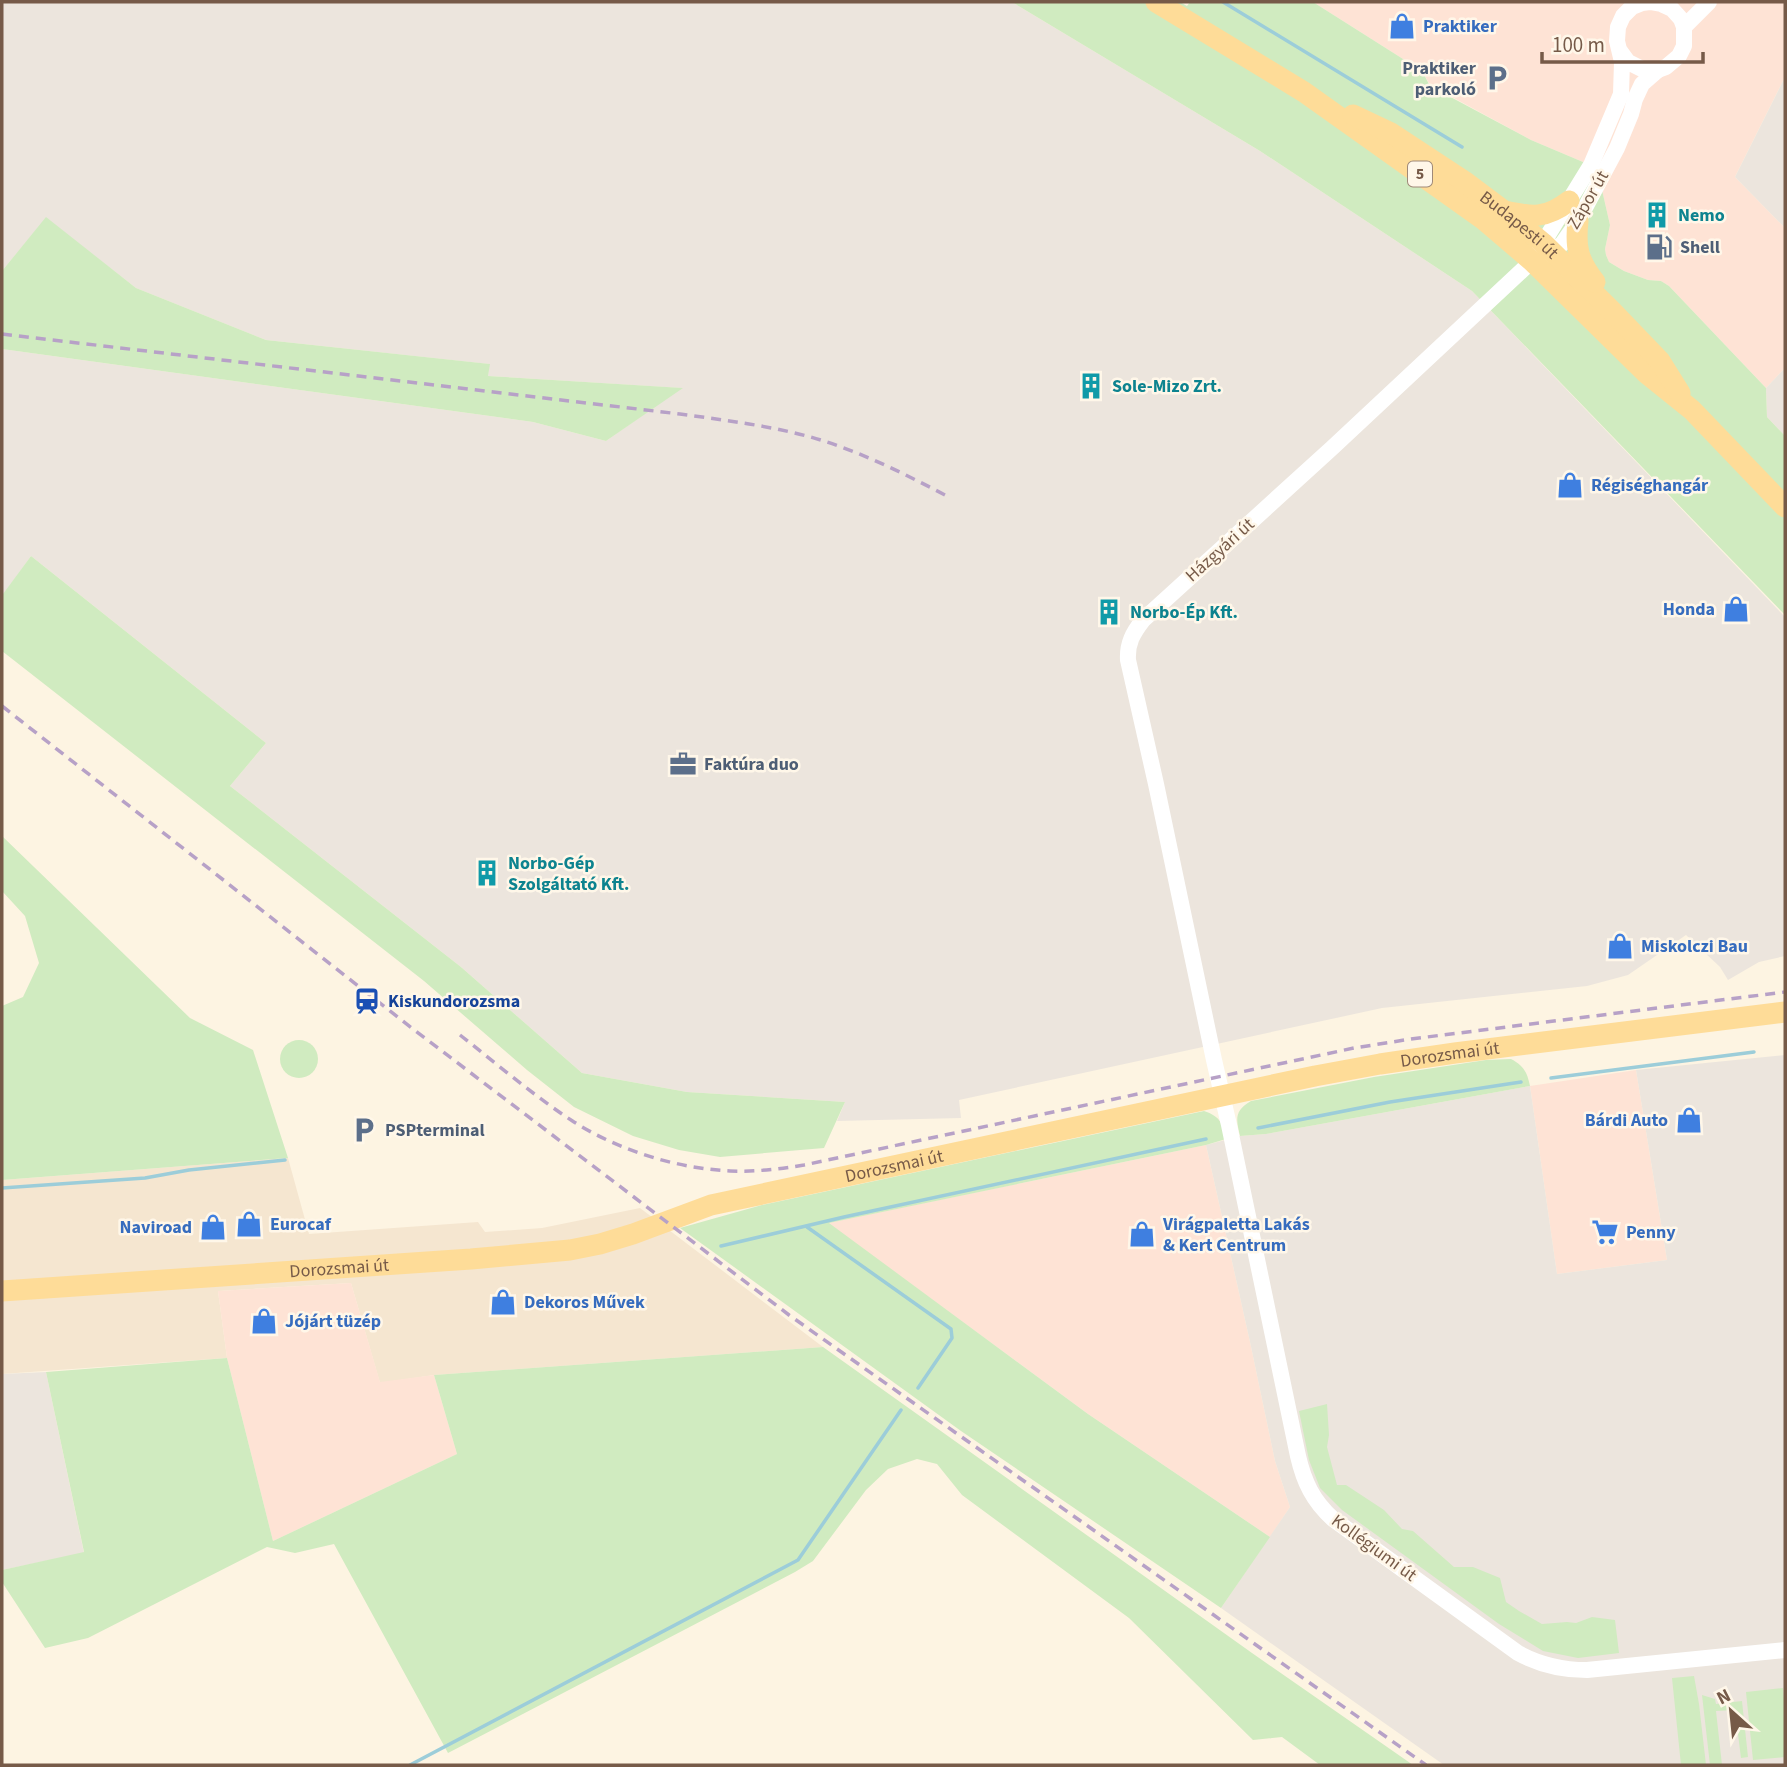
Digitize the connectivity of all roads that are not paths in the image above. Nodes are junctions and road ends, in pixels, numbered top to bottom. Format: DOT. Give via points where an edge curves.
graph roads {
  1 [pos="1156,2"];
  2 [pos="1709,2"];
  3 [pos="1666,3"];
  4 [pos="1684,27"];
  5 [pos="1620,51"];
  6 [pos="1658,70"];
  7 [pos="1304,92"];
  8 [pos="1504,211"];
  9 [pos="1573,211"];
  10 [pos="1543,252"];
  11 [pos="1612,311"];
  12 [pos="1692,410"];
  13 [pos="1785,507"];
  14 [pos="1785,1012"];
  15 [pos="1222,1095"];
  16 [pos="2,1291"];
  17 [pos="1785,1650"];
  1 -- 7 [label="main road, Budapesti út / 5"];
  2 -- 4 [label="street"];
  3 -- 4 [label="street, Zápor út"];
  3 -- 5 [label="street, Zápor út" via="1642,3 1623,16 1618,27"];
  4 -- 6 [label="street, Zápor út" via="1679,56"];
  5 -- 6 [label="street" via="1628,62 1644,70"];
  5 -- 9 [label="street, Zápor út" via="1621,94"];
  6 -- 9 [label="street, Zápor út" via="1642,84 1617,148"];
  7 -- 8 [label="main road, Budapesti út / 5" via="1391,133"];
  7 -- 10 [label="main road, Budapesti út / 5" via="1484,220"];
  8 -- 9 [label="main road" via="1540,216 1559,209"];
  8 -- 10 [label="main road, Budapesti út / 5"];
  9 -- 10 [label="street, Zápor út"];
  9 -- 11 [label="main road" via="1577,250"];
  10 -- 11 [label="main road, Budapesti út / 5"];
  10 -- 12 [label="main road, Budapesti út / 5" via="1646,373"];
  10 -- 15 [label="street, Házgyári út" via="1143,620 1130,639 1128,660"];
  11 -- 12 [label="main road, Budapesti út / 5" via="1660,361"];
  12 -- 13 [label="main road, Budapesti út / 5"];
  14 -- 15 [label="main road, Dorozsmai út" via="1380,1064"];
  15 -- 16 [label="main road, Dorozsmai út" via="711,1205 634,1234 570,1250"];
  15 -- 17 [label="street, Kollégiumi út" via="1300,1464 1306,1485 1322,1509 1518,1653 1545,1665 1587,1670"];
}
